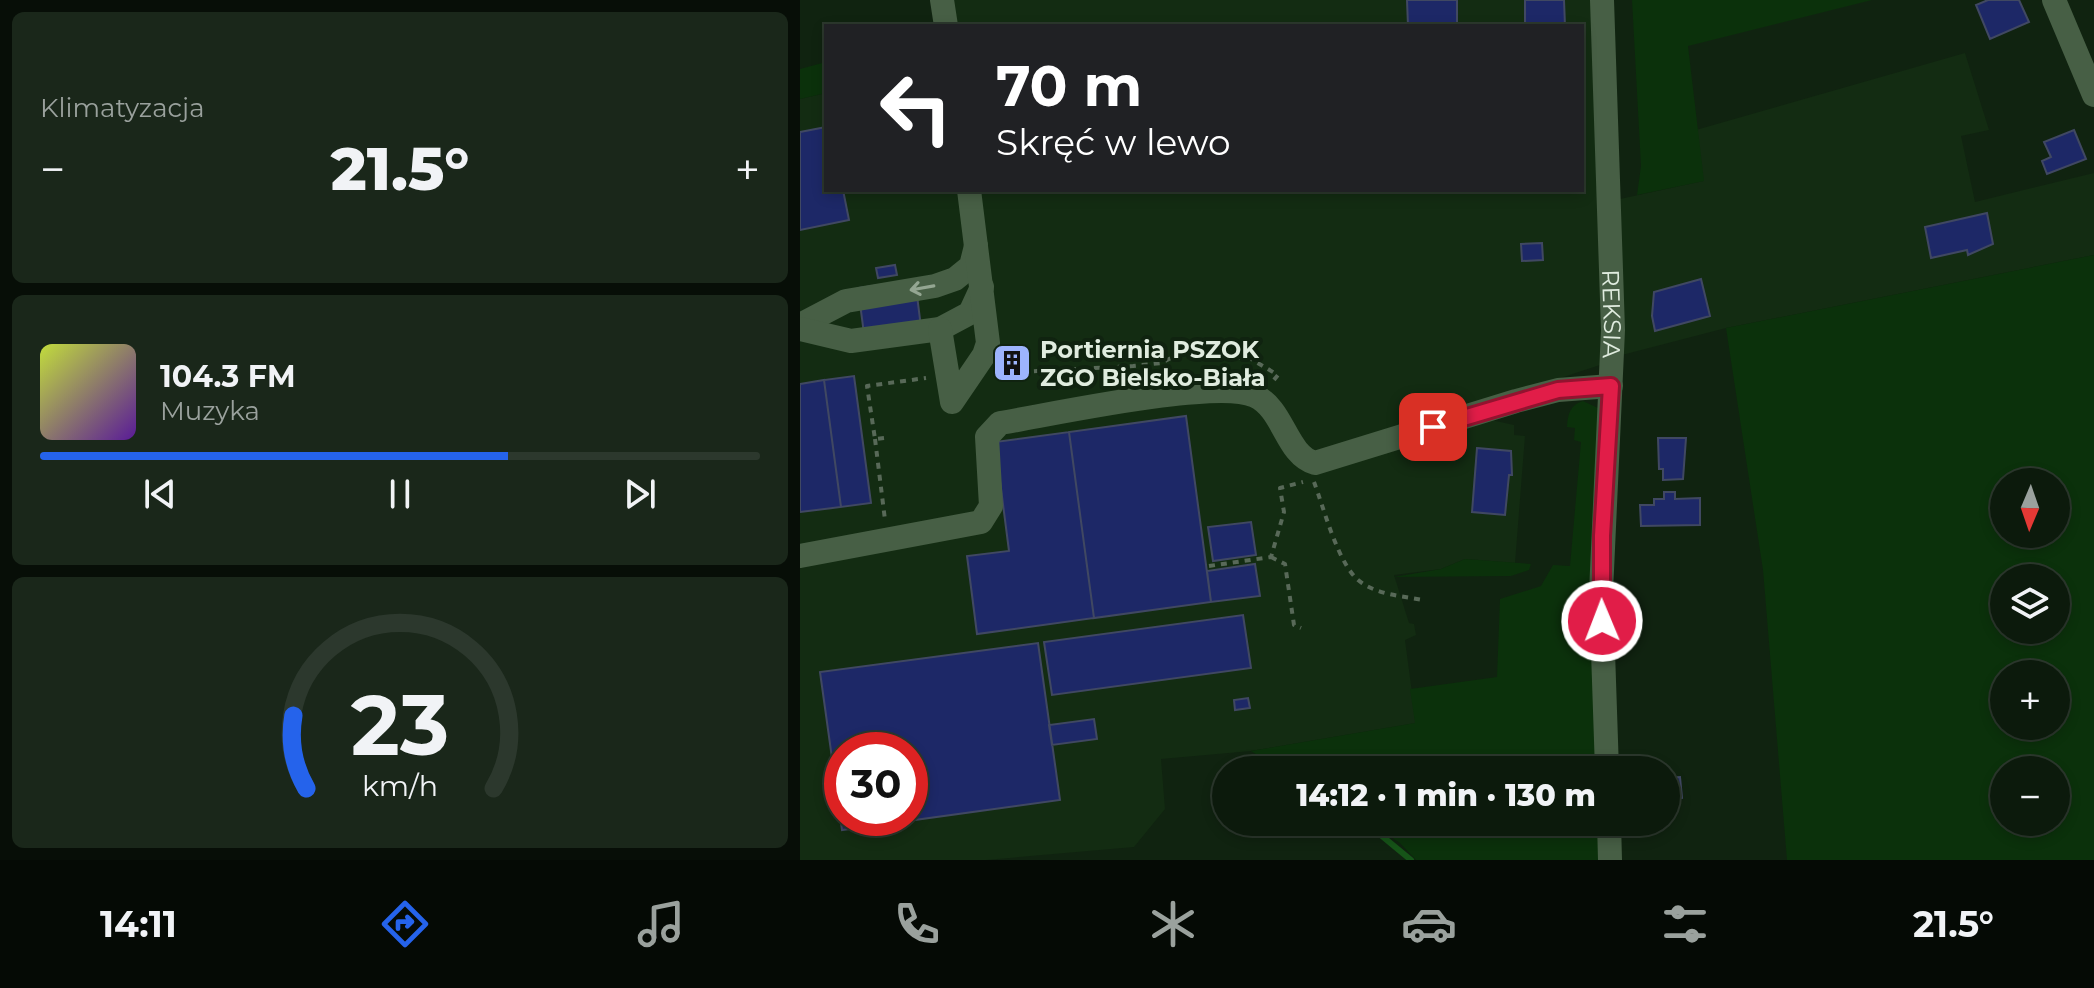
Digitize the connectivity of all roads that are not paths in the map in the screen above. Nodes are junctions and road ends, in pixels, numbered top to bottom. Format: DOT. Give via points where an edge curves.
graph roads {
  1 [pos="942,0"];
  2 [pos="1602,0"];
  3 [pos="2054,0"];
  4 [pos="946,24"];
  5 [pos="2094,95"];
  6 [pos="969,192"];
  7 [pos="976,243"];
  8 [pos="982,286"];
  9 [pos="800,327"];
  10 [pos="940,329"];
  11 [pos="1611,386"];
  12 [pos="800,556"];
  13 [pos="1607,756"];
  14 [pos="1609,836"];
  15 [pos="1610,860"];
  1 -- 4 [label="street"];
  2 -- 11 [label="street, REKSIA"];
  3 -- 5 [label="street"];
  6 -- 7 [label="street"];
  7 -- 8 [label="street"];
  7 -- 9 [label="street, one-way" via="971,266 955,279 846,301"];
  8 -- 10 [label="street" via="970,313"];
  8 -- 10 [label="street" via="988,343 952,402"];
  9 -- 10 [label="street" via="851,341"];
  11 -- 12 [label="street" via="1558,390 1310,470 1269,404 1242,391 1176,394 1000,423 987,437 987,516 969,525"];
  11 -- 13 [label="street, REKSIA" via="1601,592"];
  14 -- 15 [label="street"];
}
